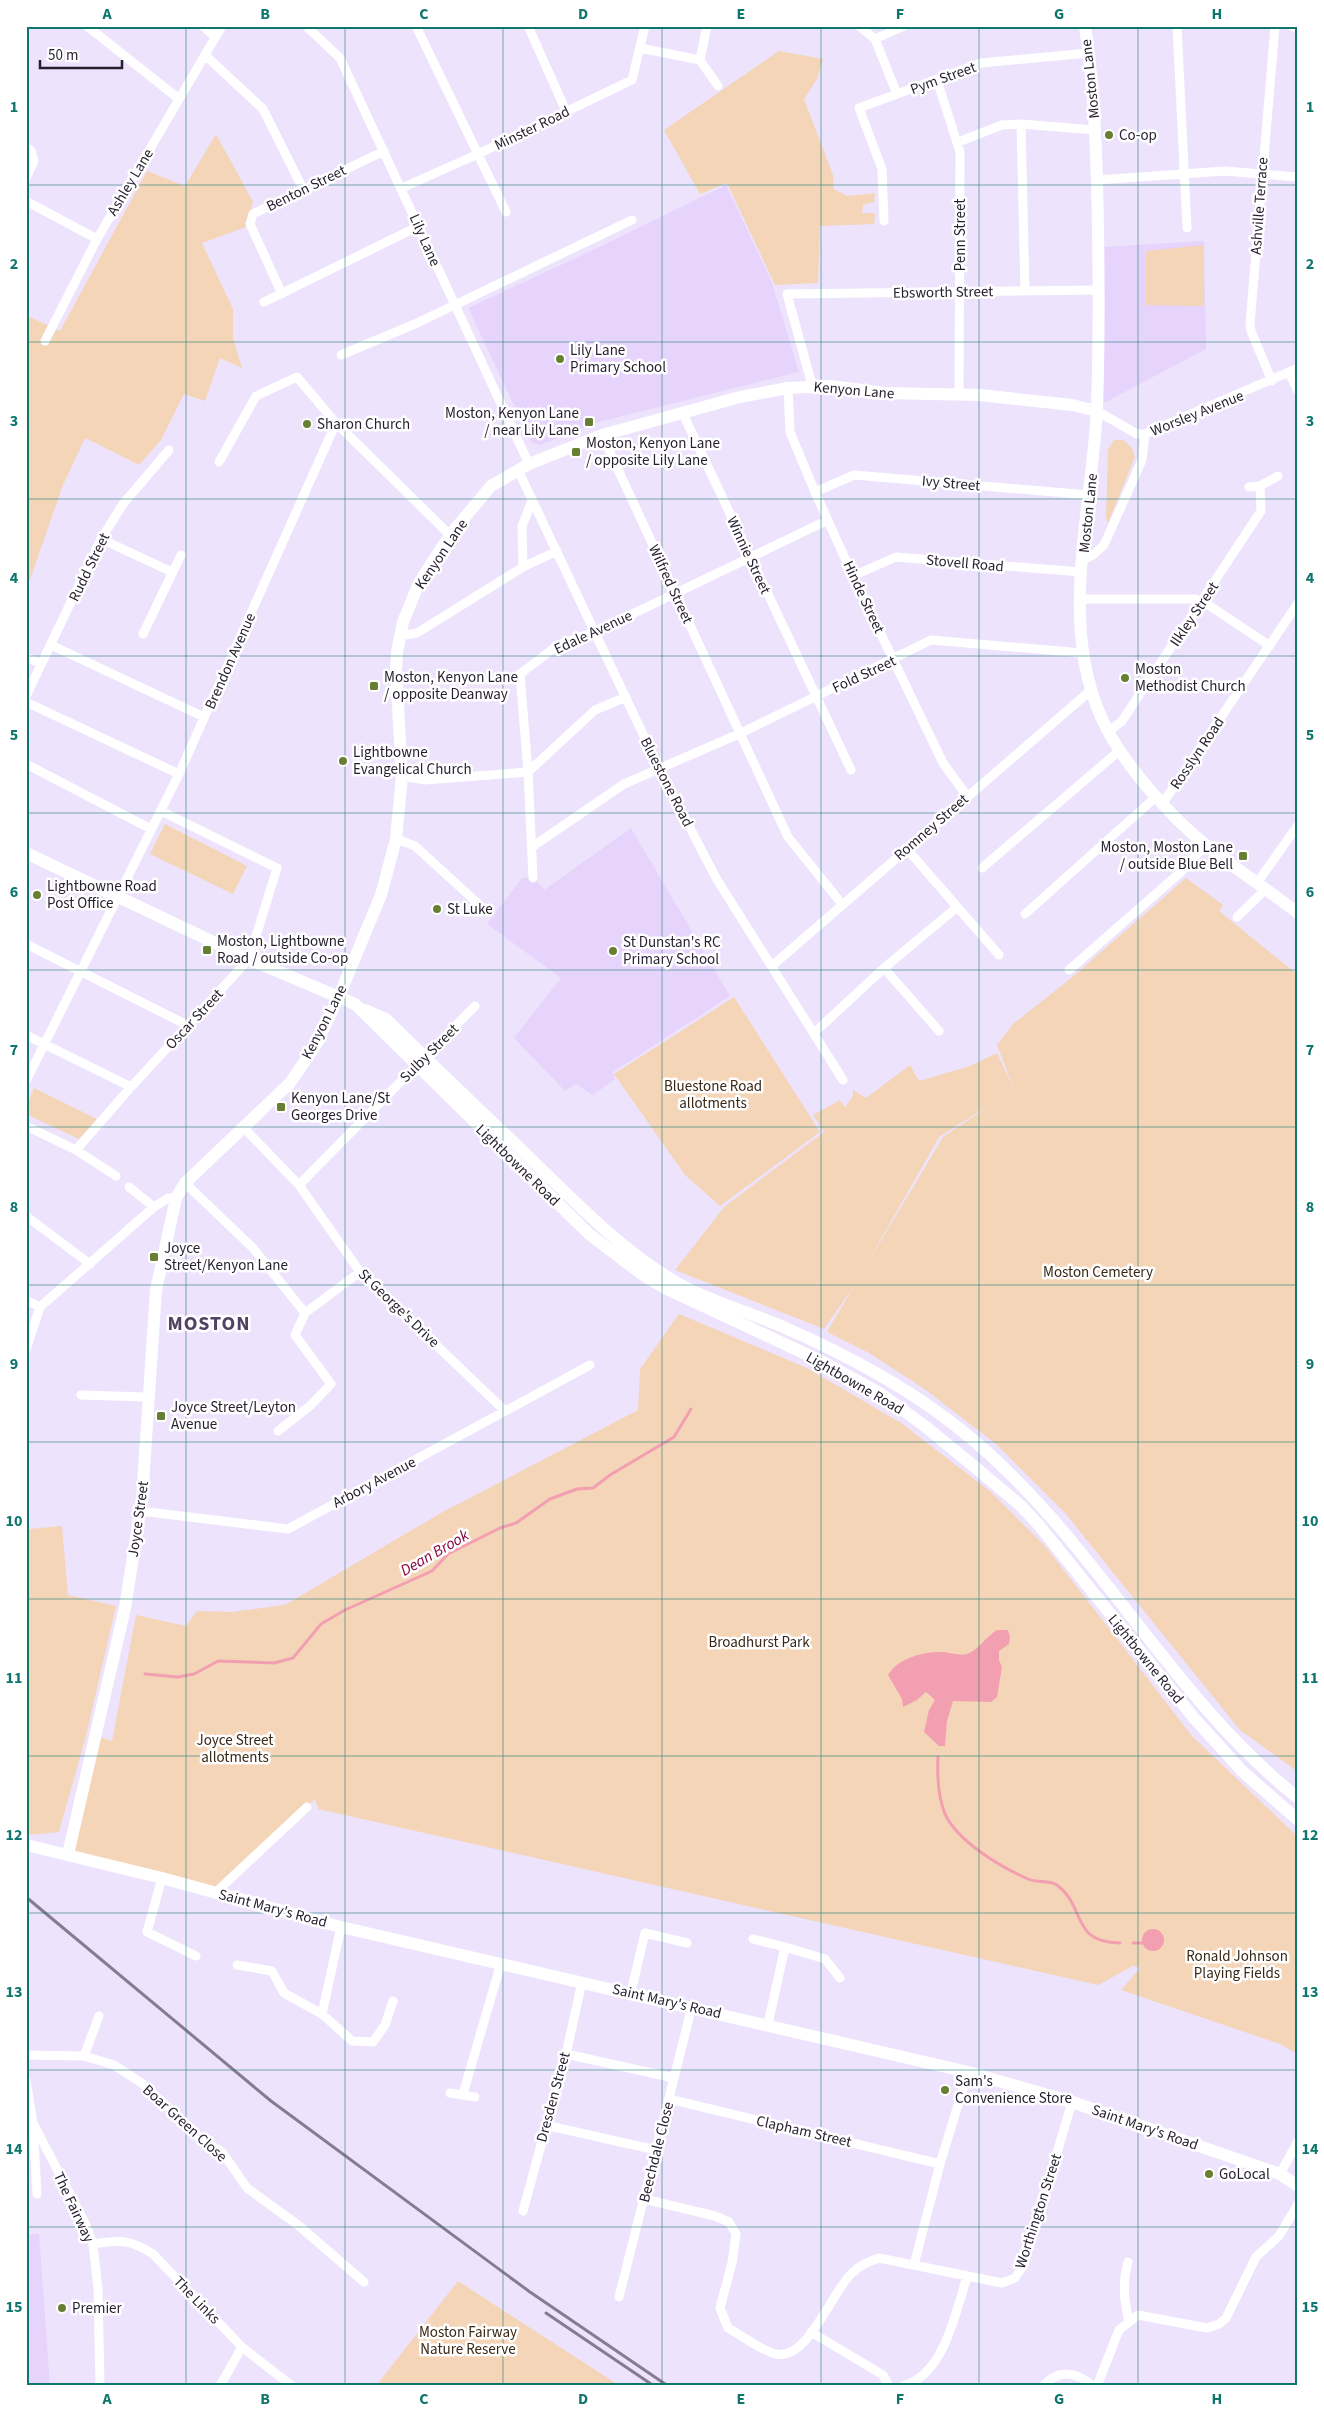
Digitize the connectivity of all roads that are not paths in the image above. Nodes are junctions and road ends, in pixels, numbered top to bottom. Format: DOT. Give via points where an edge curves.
graph roads {
  1 [pos="87,26"];
  2 [pos="203,26"];
  3 [pos="222,26"];
  4 [pos="306,26"];
  5 [pos="416,26"];
  6 [pos="528,26"];
  7 [pos="645,26"];
  8 [pos="707,26"];
  9 [pos="859,26"];
  10 [pos="904,26"];
  11 [pos="1085,26"];
  12 [pos="1177,26"];
  13 [pos="1275,26"];
  14 [pos="1292,26"];
  15 [pos="1298,29"];
  16 [pos="215,37"];
  17 [pos="875,39"];
  18 [pos="640,48"];
  19 [pos="1089,53"];
  20 [pos="205,55"];
  21 [pos="700,60"];
  22 [pos="937,80"];
  23 [pos="718,86"];
  24 [pos="897,94"];
  25 [pos="179,99"];
  26 [pos="566,111"];
  27 [pos="1021,124"];
  28 [pos="1096,130"];
  29 [pos="958,142"];
  30 [pos="26,148"];
  31 [pos="384,151"];
  32 [pos="478,154"];
  33 [pos="1185,174"];
  34 [pos="1262,174"];
  35 [pos="1298,177"];
  36 [pos="26,178"];
  37 [pos="1097,180"];
  38 [pos="402,188"];
  39 [pos="303,189"];
  40 [pos="26,201"];
  41 [pos="506,212"];
  42 [pos="632,220"];
  43 [pos="884,221"];
  44 [pos="419,226"];
  45 [pos="1188,228"];
  46 [pos="97,239"];
  47 [pos="1099,290"];
  48 [pos="1025,291"];
  49 [pos="961,292"];
  50 [pos="282,294"];
  51 [pos="264,302"];
  52 [pos="454,305"];
  53 [pos="45,341"];
  54 [pos="341,355"];
  55 [pos="1294,370"];
  56 [pos="1272,382"];
  57 [pos="812,385"];
  58 [pos="788,388"];
  59 [pos="1298,391"];
  60 [pos="959,394"];
  61 [pos="1097,411"];
  62 [pos="683,414"];
  63 [pos="336,424"];
  64 [pos="1144,434"];
  65 [pos="602,435"];
  66 [pos="170,450"];
  67 [pos="219,462"];
  68 [pos="523,467"];
  69 [pos="1278,476"];
  70 [pos="1260,486"];
  71 [pos="1249,487"];
  72 [pos="816,492"];
  73 [pos="1090,495"];
  74 [pos="532,501"];
  75 [pos="828,520"];
  76 [pos="450,535"];
  77 [pos="101,539"];
  78 [pos="1085,541"];
  79 [pos="1101,548"];
  80 [pos="557,550"];
  81 [pos="181,555"];
  82 [pos="749,557"];
  83 [pos="1082,566"];
  84 [pos="523,567"];
  85 [pos="172,572"];
  86 [pos="853,576"];
  87 [pos="675,593"];
  88 [pos="1080,599"];
  89 [pos="1202,602"];
  90 [pos="1298,603"];
  91 [pos="595,632"];
  92 [pos="143,634"];
  93 [pos="399,636"];
  94 [pos="51,644"];
  95 [pos="1270,646"];
  96 [pos="1082,653"];
  97 [pos="26,657"];
  98 [pos="894,660"];
  99 [pos="42,664"];
  100 [pos="1090,691"];
  101 [pos="26,696"];
  102 [pos="816,696"];
  103 [pos="626,697"];
  104 [pos="26,702"];
  105 [pos="204,717"];
  106 [pos="1108,732"];
  107 [pos="741,734"];
  108 [pos="1119,750"];
  109 [pos="26,764"];
  110 [pos="659,768"];
  111 [pos="850,770"];
  112 [pos="528,772"];
  113 [pos="179,774"];
  114 [pos="402,776"];
  115 [pos="967,796"];
  116 [pos="1160,800"];
  117 [pos="161,811"];
  118 [pos="1298,825"];
  119 [pos="151,829"];
  120 [pos="396,839"];
  121 [pos="1205,845"];
  122 [pos="532,847"];
  123 [pos="906,848"];
  124 [pos="26,853"];
  125 [pos="982,868"];
  126 [pos="533,878"];
  127 [pos="1262,886"];
  128 [pos="118,897"];
  129 [pos="842,904"];
  130 [pos="956,908"];
  131 [pos="486,911"];
  132 [pos="1298,913"];
  133 [pos="1025,914"];
  134 [pos="1238,917"];
  135 [pos="26,944"];
  136 [pos="999,954"];
  137 [pos="250,959"];
  138 [pos="772,964"];
  139 [pos="884,968"];
  140 [pos="81,970"];
  141 [pos="1069,970"];
  142 [pos="339,996"];
  143 [pos="475,1006"];
  144 [pos="189,1026"];
  145 [pos="939,1031"];
  146 [pos="815,1032"];
  147 [pos="26,1035"];
  148 [pos="44,1044"];
  149 [pos="420,1061"];
  150 [pos="843,1080"];
  151 [pos="26,1081"];
  152 [pos="131,1087"];
  153 [pos="26,1126"];
  154 [pos="244,1128"];
  155 [pos="76,1150"];
  156 [pos="116,1176"];
  157 [pos="185,1183"];
  158 [pos="299,1185"];
  159 [pos="129,1187"];
  160 [pos="176,1198"];
  161 [pos="154,1207"];
  162 [pos="26,1216"];
  163 [pos="90,1264"];
  164 [pos="360,1272"];
  165 [pos="26,1300"];
  166 [pos="40,1307"];
  167 [pos="305,1313"];
  168 [pos="26,1350"];
  169 [pos="590,1365"];
  170 [pos="82,1395"];
  171 [pos="148,1397"];
  172 [pos="505,1411"];
  173 [pos="278,1431"];
  174 [pos="140,1511"];
  175 [pos="1298,1798"];
  176 [pos="307,1807"];
  177 [pos="1298,1820"];
  178 [pos="26,1845"];
  179 [pos="68,1854"];
  180 [pos="162,1878"];
  181 [pos="215,1893"];
  182 [pos="341,1927"];
  183 [pos="753,1939"];
  184 [pos="687,1943"];
  185 [pos="785,1947"];
  186 [pos="196,1956"];
  187 [pos="501,1963"];
  188 [pos="237,1964"];
  189 [pos="840,1978"];
  190 [pos="582,1982"];
  191 [pos="631,1992"];
  192 [pos="393,2001"];
  193 [pos="692,2006"];
  194 [pos="322,2014"];
  195 [pos="99,2016"];
  196 [pos="768,2024"];
  197 [pos="566,2054"];
  198 [pos="26,2055"];
  199 [pos="84,2056"];
  200 [pos="968,2072"];
  201 [pos="674,2078"];
  202 [pos="26,2081"];
  203 [pos="450,2093"];
  204 [pos="463,2094"];
  205 [pos="475,2097"];
  206 [pos="669,2099"];
  207 [pos="1072,2102"];
  208 [pos="29,2124"];
  209 [pos="545,2125"];
  210 [pos="1298,2141"];
  211 [pos="656,2150"];
  212 [pos="940,2164"];
  213 [pos="1280,2174"];
  214 [pos="1298,2186"];
  215 [pos="37,2194"];
  216 [pos="644,2199"];
  217 [pos="1298,2204"];
  218 [pos="523,2211"];
  219 [pos="93,2244"];
  220 [pos="1128,2262"];
  221 [pos="914,2264"];
  222 [pos="967,2277"];
  223 [pos="364,2282"];
  224 [pos="620,2297"];
  225 [pos="1129,2321"];
  226 [pos="812,2332"];
  227 [pos="242,2347"];
  228 [pos="100,2386"];
  229 [pos="220,2386"];
  230 [pos="292,2386"];
  231 [pos="888,2386"];
  232 [pos="903,2386"];
  233 [pos="1043,2386"];
  234 [pos="1095,2386"];
  1 -- 25 [label="street"];
  2 -- 16 [label="street"];
  3 -- 16 [label="street, Ashley Lane"];
  4 -- 31 [label="street, Lily Lane" via="340,58"];
  5 -- 32 [label="street"];
  6 -- 26 [label="street"];
  7 -- 18 [label="street"];
  8 -- 21 [label="street"];
  9 -- 17 [label="street"];
  10 -- 17 [label="street"];
  11 -- 19 [label="street, Moston Lane"];
  12 -- 33 [label="street"];
  13 -- 34 [label="street, Ashville Terrace"];
  14 -- 15 [label="street"];
  16 -- 20 [label="street, Ashley Lane"];
  17 -- 24 [label="street"];
  18 -- 21 [label="street"];
  18 -- 26 [label="street, Minster Road" via="632,80"];
  19 -- 22 [label="street, Pym Street" via="981,63"];
  19 -- 28 [label="street, Moston Lane"];
  20 -- 25 [label="street, Ashley Lane"];
  20 -- 39 [label="street" via="263,109"];
  21 -- 23 [label="street"];
  22 -- 24 [label="street, Pym Street"];
  22 -- 29 [label="street, Penn Street"];
  24 -- 43 [label="street, Pym Street" via="859,108 882,169"];
  25 -- 46 [label="street, Ashley Lane"];
  26 -- 32 [label="street, Minster Road"];
  27 -- 28 [label="street"];
  27 -- 29 [label="street" via="1002,125"];
  27 -- 48 [label="street"];
  28 -- 37 [label="street, Moston Lane"];
  29 -- 49 [label="street, Penn Street"];
  30 -- 36 [label="street" via="31,151 34,161"];
  31 -- 38 [label="street, Lily Lane"];
  31 -- 39 [label="street, Benton Street"];
  32 -- 38 [label="street, Minster Road"];
  32 -- 41 [label="street"];
  33 -- 34 [label="street" via="1225,171"];
  33 -- 37 [label="street"];
  33 -- 45 [label="street"];
  34 -- 35 [label="street"];
  34 -- 56 [label="street, Ashville Terrace" via="1250,324"];
  37 -- 47 [label="street, Moston Lane"];
  38 -- 44 [label="street, Lily Lane"];
  39 -- 50 [label="street, Benton Street" via="253,214 250,224"];
  40 -- 46 [label="street"];
  42 -- 52 [label="street"];
  44 -- 50 [label="street"];
  44 -- 52 [label="street, Lily Lane"];
  46 -- 53 [label="street, Ashley Lane"];
  47 -- 48 [label="street, Ebsworth Street"];
  47 -- 61 [label="street, Moston Lane"];
  48 -- 49 [label="street, Ebsworth Street"];
  49 -- 57 [label="street, Ebsworth Street" via="787,294"];
  49 -- 60 [label="street, Penn Street"];
  50 -- 51 [label="street"];
  52 -- 54 [label="street"];
  52 -- 68 [label="street, Lily Lane"];
  55 -- 56 [label="street, Worsley Avenue"];
  55 -- 59 [label="street"];
  56 -- 64 [label="street, Worsley Avenue"];
  57 -- 58 [label="street, Kenyon Lane"];
  57 -- 60 [label="street, Kenyon Lane" via="884,393"];
  58 -- 62 [label="street, Kenyon Lane" via="740,397"];
  58 -- 72 [label="street, Hinde Street" via="790,432"];
  60 -- 61 [label="street, Kenyon Lane" via="1072,405"];
  61 -- 64 [label="street, Worsley Avenue" via="1137,434"];
  61 -- 73 [label="street, Moston Lane"];
  62 -- 65 [label="street, Kenyon Lane"];
  62 -- 82 [label="street, Winnie Street"];
  63 -- 67 [label="street" via="296,377 256,396"];
  63 -- 76 [label="street"];
  63 -- 105 [label="street, Brendon Avenue"];
  64 -- 79 [label="street" via="1142,460"];
  65 -- 68 [label="street, Kenyon Lane"];
  65 -- 87 [label="street, Wilfred Street"];
  66 -- 77 [label="street, Rudd Street" via="123,504"];
  68 -- 74 [label="street, Bluestone Road"];
  68 -- 76 [label="street, Kenyon Lane" via="491,486"];
  69 -- 70 [label="street"];
  70 -- 71 [label="street"];
  70 -- 89 [label="street, Ilkley Street" via="1261,511"];
  72 -- 73 [label="street, Ivy Street" via="854,475"];
  72 -- 75 [label="street, Hinde Street"];
  73 -- 78 [label="street, Moston Lane"];
  74 -- 80 [label="street, Bluestone Road"];
  74 -- 84 [label="street" via="522,526"];
  75 -- 82 [label="street, Edale Avenue"];
  75 -- 86 [label="street, Hinde Street"];
  76 -- 93 [label="street, Kenyon Lane" via="419,583"];
  77 -- 85 [label="street"];
  77 -- 94 [label="street, Rudd Street"];
  78 -- 79 [label="street"];
  78 -- 83 [label="street, Moston Lane"];
  79 -- 83 [label="street"];
  80 -- 84 [label="street"];
  80 -- 91 [label="street, Bluestone Road"];
  81 -- 85 [label="street"];
  82 -- 87 [label="street, Edale Avenue"];
  82 -- 102 [label="street, Winnie Street"];
  83 -- 86 [label="street, Stovell Road" via="896,557"];
  83 -- 88 [label="street, Moston Lane"];
  84 -- 93 [label="street" via="417,633"];
  85 -- 92 [label="street"];
  86 -- 98 [label="street, Hinde Street"];
  87 -- 91 [label="street, Edale Avenue"];
  87 -- 107 [label="street, Wilfred Street"];
  88 -- 89 [label="street" via="1196,599"];
  88 -- 96 [label="street, Moston Lane"];
  89 -- 95 [label="street"];
  89 -- 106 [label="street, Ilkley Street" via="1122,721"];
  90 -- 95 [label="street, Rosslyn Road"];
  91 -- 103 [label="street, Bluestone Road"];
  91 -- 112 [label="street, Edale Avenue" via="558,645 520,674"];
  93 -- 114 [label="street, Kenyon Lane" via="396,678"];
  94 -- 99 [label="street, Rudd Street"];
  94 -- 105 [label="street"];
  95 -- 116 [label="street, Rosslyn Road"];
  96 -- 98 [label="street, Fold Street" via="931,640"];
  96 -- 100 [label="street, Moston Lane"];
  97 -- 99 [label="street"];
  98 -- 102 [label="street, Fold Street"];
  98 -- 115 [label="street, Hinde Street" via="943,763"];
  99 -- 101 [label="street, Rudd Street"];
  100 -- 106 [label="street, Moston Lane"];
  100 -- 115 [label="street, Romney Street"];
  102 -- 107 [label="street, Fold Street"];
  102 -- 111 [label="street, Winnie Street"];
  103 -- 110 [label="street, Bluestone Road"];
  103 -- 112 [label="street" via="595,710"];
  104 -- 113 [label="street"];
  105 -- 113 [label="street, Brendon Avenue"];
  106 -- 108 [label="street, Moston Lane"];
  107 -- 110 [label="street, Fold Street"];
  107 -- 129 [label="street, Wilfred Street" via="788,837"];
  108 -- 116 [label="street, Moston Lane"];
  108 -- 125 [label="street"];
  109 -- 119 [label="street"];
  110 -- 122 [label="street, Fold Street" via="624,784"];
  110 -- 138 [label="street, Bluestone Road" via="716,878"];
  112 -- 114 [label="street" via="424,780"];
  112 -- 122 [label="street, Edale Avenue"];
  113 -- 117 [label="street, Brendon Avenue"];
  114 -- 120 [label="street, Kenyon Lane"];
  115 -- 123 [label="street, Romney Street"];
  116 -- 121 [label="street, Moston Lane"];
  116 -- 133 [label="street, Rosslyn Road"];
  117 -- 119 [label="street, Brendon Avenue"];
  117 -- 137 [label="street, Oscar Street" via="277,868"];
  118 -- 127 [label="street"];
  119 -- 128 [label="street, Brendon Avenue"];
  120 -- 131 [label="street" via="415,846"];
  120 -- 142 [label="street, Kenyon Lane" via="381,895"];
  121 -- 127 [label="street, Moston Lane"];
  121 -- 141 [label="street" via="1182,871"];
  122 -- 126 [label="street, Edale Avenue"];
  123 -- 129 [label="street, Romney Street"];
  123 -- 130 [label="street"];
  124 -- 128 [label="street, Lightbowne Road"];
  127 -- 132 [label="street, Moston Lane"];
  127 -- 134 [label="street"];
  128 -- 137 [label="street, Lightbowne Road"];
  128 -- 140 [label="street, Brendon Avenue"];
  129 -- 138 [label="street, Romney Street"];
  130 -- 136 [label="street"];
  130 -- 139 [label="street"];
  135 -- 140 [label="street"];
  137 -- 142 [label="street, Lightbowne Road"];
  137 -- 144 [label="street, Oscar Street"];
  138 -- 146 [label="street, Bluestone Road"];
  139 -- 145 [label="street"];
  139 -- 146 [label="street"];
  140 -- 144 [label="street"];
  140 -- 148 [label="street, Brendon Avenue"];
  142 -- 149 [label="street, Lightbowne Road" via="360,1008"];
  142 -- 154 [label="street, Kenyon Lane" via="317,1043 290,1083"];
  143 -- 149 [label="street, Sulby Street"];
  144 -- 152 [label="street, Oscar Street"];
  146 -- 150 [label="street, Bluestone Road"];
  147 -- 148 [label="street"];
  148 -- 151 [label="street, Brendon Avenue"];
  148 -- 152 [label="street"];
  149 -- 158 [label="street, Sulby Street"];
  149 -- 175 [label="street, Lightbowne Road" via="598,1224 671,1280 724,1306 780,1326 872,1371 960,1429 1049,1513 1217,1722"];
  149 -- 177 [label="street, Lightbowne Road" via="589,1234 643,1275 823,1362 881,1394 1020,1505 1194,1718 1243,1772"];
  152 -- 155 [label="street, Oscar Street"];
  153 -- 155 [label="street"];
  154 -- 157 [label="street, Kenyon Lane"];
  154 -- 158 [label="street, St George's Drive"];
  155 -- 156 [label="street"];
  157 -- 160 [label="street, Joyce Street"];
  157 -- 167 [label="street" via="253,1248"];
  158 -- 164 [label="street, St George's Drive"];
  159 -- 161 [label="street"];
  160 -- 161 [label="street" via="168,1198"];
  160 -- 171 [label="street, Joyce Street" via="156,1290"];
  161 -- 163 [label="street"];
  162 -- 163 [label="street"];
  163 -- 166 [label="street"];
  164 -- 167 [label="street"];
  164 -- 172 [label="street, St George's Drive"];
  165 -- 166 [label="street"];
  166 -- 168 [label="street"];
  167 -- 173 [label="street" via="295,1335 331,1384"];
  169 -- 172 [label="street, Arbory Avenue"];
  170 -- 171 [label="street"];
  171 -- 174 [label="street, Joyce Street"];
  172 -- 174 [label="street, Arbory Avenue" via="288,1528"];
  174 -- 179 [label="street, Joyce Street" via="125,1608"];
  176 -- 181 [label="street"];
  178 -- 179 [label="street, Saint Mary's Road"];
  179 -- 180 [label="street, Saint Mary's Road"];
  180 -- 181 [label="street, Saint Mary's Road"];
  180 -- 186 [label="street" via="148,1932"];
  181 -- 182 [label="street, Saint Mary's Road"];
  182 -- 187 [label="street, Saint Mary's Road"];
  182 -- 194 [label="street"];
  183 -- 185 [label="street"];
  184 -- 191 [label="street" via="644,1933"];
  185 -- 189 [label="street" via="825,1959"];
  185 -- 196 [label="street"];
  187 -- 190 [label="street, Saint Mary's Road"];
  187 -- 204 [label="street"];
  188 -- 194 [label="street" via="272,1971 284,1993"];
  190 -- 191 [label="street, Saint Mary's Road"];
  190 -- 197 [label="street, Dresden Street"];
  191 -- 193 [label="street, Saint Mary's Road"];
  192 -- 194 [label="street" via="385,2025 373,2042 352,2041"];
  193 -- 196 [label="street, Saint Mary's Road"];
  193 -- 201 [label="street, Beechdale Close"];
  195 -- 199 [label="street"];
  196 -- 200 [label="street, Saint Mary's Road"];
  197 -- 201 [label="street"];
  197 -- 209 [label="street, Dresden Street"];
  198 -- 199 [label="street, Boar Green Close"];
  199 -- 223 [label="street, Boar Green Close" via="114,2065 143,2084 200,2138 222,2152 247,2188 298,2225"];
  200 -- 207 [label="street, Saint Mary's Road"];
  200 -- 212 [label="street"];
  201 -- 206 [label="street, Beechdale Close"];
  202 -- 208 [label="street"];
  203 -- 204 [label="street"];
  204 -- 205 [label="street"];
  206 -- 211 [label="street, Beechdale Close"];
  206 -- 212 [label="street, Clapham Street"];
  207 -- 213 [label="street, Saint Mary's Road"];
  207 -- 222 [label="street, Worthington Street" via="1020,2272 1015,2278 1002,2283"];
  208 -- 215 [label="street"];
  208 -- 219 [label="street, The Fairway" via="86,2225"];
  209 -- 211 [label="street"];
  209 -- 218 [label="street, Dresden Street"];
  210 -- 213 [label="street"];
  211 -- 216 [label="street, Beechdale Close"];
  212 -- 221 [label="street"];
  213 -- 214 [label="street, Saint Mary's Road"];
  216 -- 224 [label="street, Beechdale Close"];
  216 -- 226 [label="street, Worthington Street" via="729,2222 736,2234 720,2308 728,2328 775,2354 787,2354"];
  217 -- 225 [label="street" via="1279,2236 1256,2257 1227,2316 1219,2324 1207,2328 1138,2315"];
  219 -- 227 [label="street, The Links" via="119,2240 136,2243 153,2254"];
  219 -- 228 [label="street, The Fairway" via="98,2290"];
  220 -- 225 [label="street" via="1124,2293"];
  221 -- 222 [label="street, Worthington Street"];
  221 -- 226 [label="street, Worthington Street" via="879,2258 864,2263 850,2274"];
  222 -- 232 [label="street" via="954,2325 929,2369 915,2382"];
  225 -- 234 [label="street" via="1119,2330"];
  226 -- 231 [label="street" via="883,2375"];
  227 -- 229 [label="street"];
  227 -- 230 [label="street, The Links"];
  233 -- 234 [label="street" via="1062,2372 1082,2376"];
}
